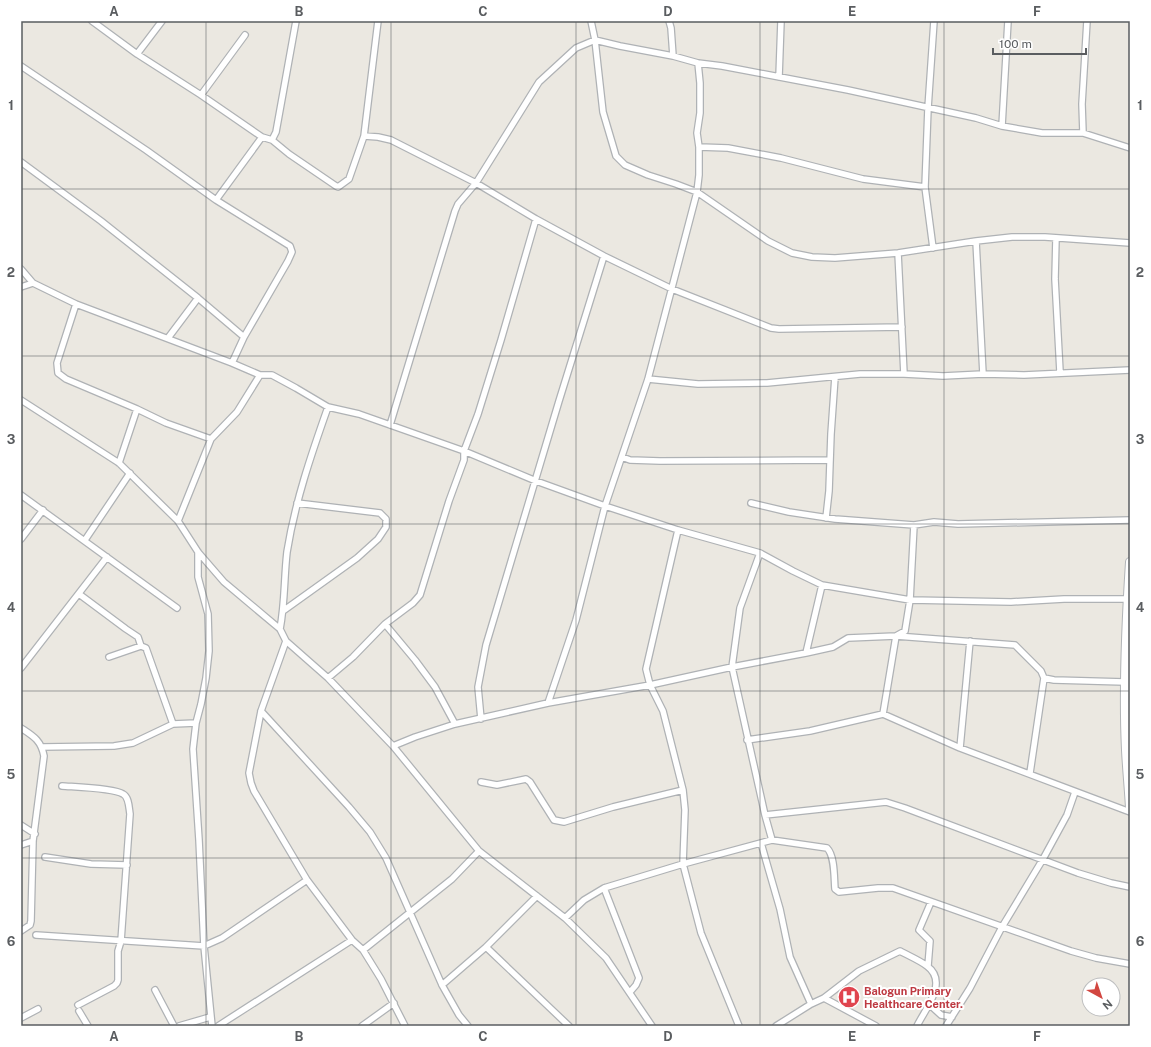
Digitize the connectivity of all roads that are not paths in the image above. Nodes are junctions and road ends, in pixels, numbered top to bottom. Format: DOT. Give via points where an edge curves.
graph roads {
  1 [pos="92,21"];
  2 [pos="162,21"];
  3 [pos="296,21"];
  4 [pos="378,21"];
  5 [pos="591,21"];
  6 [pos="669,21"];
  7 [pos="781,21"];
  8 [pos="934,21"];
  9 [pos="1008,21"];
  10 [pos="1087,21"];
  11 [pos="245,35"];
  12 [pos="595,40"];
  13 [pos="137,54"];
  14 [pos="673,56"];
  15 [pos="698,63"];
  16 [pos="21,66"];
  17 [pos="779,77"];
  18 [pos="201,95"];
  19 [pos="928,108"];
  20 [pos="1002,126"];
  21 [pos="1083,133"];
  22 [pos="364,136"];
  23 [pos="262,137"];
  24 [pos="272,140"];
  25 [pos="699,147"];
  26 [pos="1130,148"];
  27 [pos="21,162"];
  28 [pos="476,183"];
  29 [pos="926,187"];
  30 [pos="697,192"];
  31 [pos="216,200"];
  32 [pos="536,219"];
  33 [pos="1056,238"];
  34 [pos="976,241"];
  35 [pos="1130,243"];
  36 [pos="933,248"];
  37 [pos="898,253"];
  38 [pos="604,256"];
  39 [pos="21,269"];
  40 [pos="34,283"];
  41 [pos="21,287"];
  42 [pos="672,289"];
  43 [pos="198,298"];
  44 [pos="76,304"];
  45 [pos="902,327"];
  46 [pos="168,338"];
  47 [pos="244,338"];
  48 [pos="232,363"];
  49 [pos="1130,370"];
  50 [pos="1060,372"];
  51 [pos="904,374"];
  52 [pos="983,374"];
  53 [pos="260,376"];
  54 [pos="835,377"];
  55 [pos="648,379"];
  56 [pos="21,400"];
  57 [pos="328,407"];
  58 [pos="137,409"];
  59 [pos="390,425"];
  60 [pos="211,439"];
  61 [pos="464,451"];
  62 [pos="622,457"];
  63 [pos="830,460"];
  64 [pos="119,463"];
  65 [pos="130,474"];
  66 [pos="536,481"];
  67 [pos="21,495"];
  68 [pos="296,503"];
  69 [pos="751,503"];
  70 [pos="604,506"];
  71 [pos="43,510"];
  72 [pos="826,518"];
  73 [pos="1130,520"];
  74 [pos="178,521"];
  75 [pos="914,525"];
  76 [pos="678,530"];
  77 [pos="21,538"];
  78 [pos="85,540"];
  79 [pos="198,552"];
  80 [pos="760,553"];
  81 [pos="107,557"];
  82 [pos="1130,562"];
  83 [pos="822,585"];
  84 [pos="79,594"];
  85 [pos="1127,599"];
  86 [pos="910,600"];
  87 [pos="177,608"];
  88 [pos="283,611"];
  89 [pos="385,624"];
  90 [pos="280,629"];
  91 [pos="896,636"];
  92 [pos="286,641"];
  93 [pos="970,642"];
  94 [pos="141,646"];
  95 [pos="806,653"];
  96 [pos="109,657"];
  97 [pos="732,667"];
  98 [pos="21,668"];
  99 [pos="328,678"];
  100 [pos="1044,678"];
  101 [pos="1125,682"];
  102 [pos="650,685"];
  103 [pos="548,703"];
  104 [pos="261,711"];
  105 [pos="883,714"];
  106 [pos="481,719"];
  107 [pos="196,723"];
  108 [pos="173,724"];
  109 [pos="454,724"];
  110 [pos="21,728"];
  111 [pos="748,740"];
  112 [pos="393,746"];
  113 [pos="42,747"];
  114 [pos="960,748"];
  115 [pos="1030,773"];
  116 [pos="481,782"];
  117 [pos="62,786"];
  118 [pos="683,790"];
  119 [pos="1075,792"];
  120 [pos="1130,808"];
  121 [pos="1130,812"];
  122 [pos="764,815"];
  123 [pos="21,825"];
  124 [pos="35,834"];
  125 [pos="33,840"];
  126 [pos="772,840"];
  127 [pos="761,843"];
  128 [pos="21,845"];
  129 [pos="479,851"];
  130 [pos="45,857"];
  131 [pos="1043,859"];
  132 [pos="683,864"];
  133 [pos="127,865"];
  134 [pos="307,880"];
  135 [pos="1130,886"];
  136 [pos="604,888"];
  137 [pos="537,896"];
  138 [pos="931,902"];
  139 [pos="410,912"];
  140 [pos="565,918"];
  141 [pos="1002,927"];
  142 [pos="21,931"];
  143 [pos="36,935"];
  144 [pos="352,940"];
  145 [pos="121,941"];
  146 [pos="204,946"];
  147 [pos="486,947"];
  148 [pos="363,950"];
  149 [pos="1130,964"];
  150 [pos="928,966"];
  151 [pos="442,985"];
  152 [pos="155,990"];
  153 [pos="630,992"];
  154 [pos="824,998"];
  155 [pos="394,1003"];
  156 [pos="811,1004"];
  157 [pos="929,1004"];
  158 [pos="38,1009"];
  159 [pos="952,1016"];
  160 [pos="210,1017"];
  161 [pos="21,1018"];
  162 [pos="88,1026"];
  163 [pos="174,1026"];
  164 [pos="178,1026"];
  165 [pos="212,1026"];
  166 [pos="218,1026"];
  167 [pos="362,1026"];
  168 [pos="405,1026"];
  169 [pos="468,1026"];
  170 [pos="569,1026"];
  171 [pos="652,1026"];
  172 [pos="739,1026"];
  173 [pos="776,1026"];
  174 [pos="876,1026"];
  175 [pos="917,1026"];
  176 [pos="946,1026"];
  1 -- 13 [label="street"];
  2 -- 13 [label="street"];
  3 -- 24 [label="street" via="276,132"];
  4 -- 22 [label="street"];
  5 -- 12 [label="street"];
  6 -- 14 [label="street"];
  7 -- 17 [label="street"];
  8 -- 19 [label="street"];
  9 -- 20 [label="street"];
  10 -- 21 [label="street" via="1082,104"];
  11 -- 18 [label="street"];
  12 -- 14 [label="street"];
  12 -- 28 [label="street" via="576,48 539,82"];
  12 -- 30 [label="street" via="603,112 616,156 625,165"];
  13 -- 18 [label="street"];
  14 -- 15 [label="street"];
  15 -- 17 [label="street"];
  15 -- 25 [label="street"];
  16 -- 31 [label="street"];
  17 -- 19 [label="street"];
  18 -- 23 [label="street"];
  19 -- 20 [label="street"];
  19 -- 29 [label="street"];
  20 -- 21 [label="street" via="1042,133"];
  21 -- 26 [label="street"];
  22 -- 24 [label="street" via="349,180 338,187"];
  22 -- 28 [label="street" via="390,140"];
  23 -- 24 [label="street"];
  23 -- 31 [label="street"];
  25 -- 29 [label="street" via="728,148 863,179"];
  25 -- 30 [label="street"];
  27 -- 43 [label="street"];
  28 -- 32 [label="street"];
  28 -- 59 [label="street" via="455,211"];
  29 -- 36 [label="street"];
  30 -- 37 [label="street" via="768,241 792,253 812,258"];
  30 -- 42 [label="street"];
  31 -- 47 [label="street" via="290,246 292,252"];
  32 -- 38 [label="street"];
  32 -- 61 [label="street" via="478,414"];
  33 -- 34 [label="street"];
  33 -- 35 [label="street"];
  33 -- 50 [label="street" via="1055,279"];
  34 -- 36 [label="street"];
  34 -- 52 [label="street"];
  36 -- 37 [label="street"];
  37 -- 45 [label="street"];
  38 -- 42 [label="street"];
  38 -- 66 [label="street"];
  39 -- 40 [label="street"];
  40 -- 41 [label="street"];
  40 -- 44 [label="street"];
  42 -- 45 [label="street" via="770,328"];
  42 -- 55 [label="street"];
  43 -- 46 [label="street"];
  43 -- 47 [label="street"];
  44 -- 46 [label="street"];
  44 -- 58 [label="street" via="57,363 58,373 66,379"];
  45 -- 51 [label="street"];
  46 -- 48 [label="street"];
  47 -- 48 [label="street"];
  48 -- 53 [label="street"];
  49 -- 50 [label="street"];
  50 -- 52 [label="street" via="1024,375"];
  51 -- 52 [label="street"];
  51 -- 54 [label="street"];
  53 -- 57 [label="street" via="272,375"];
  53 -- 60 [label="street" via="237,412"];
  54 -- 55 [label="street" via="767,383 706,384"];
  54 -- 63 [label="street"];
  55 -- 62 [label="street"];
  56 -- 64 [label="street"];
  57 -- 59 [label="street"];
  57 -- 68 [label="street"];
  58 -- 60 [label="street" via="166,423"];
  58 -- 64 [label="street"];
  59 -- 61 [label="street"];
  60 -- 74 [label="street"];
  61 -- 66 [label="street"];
  61 -- 89 [label="street" via="464,460 446,508 420,595"];
  62 -- 63 [label="street" via="630,460 660,461"];
  62 -- 70 [label="street"];
  63 -- 72 [label="street"];
  64 -- 65 [label="street"];
  65 -- 74 [label="street"];
  65 -- 78 [label="street"];
  66 -- 70 [label="street"];
  66 -- 106 [label="street" via="486,645 478,687"];
  67 -- 71 [label="street"];
  68 -- 88 [label="street" via="287,553"];
  68 -- 88 [label="street" via="380,513 386,519 386,527 378,539 357,558"];
  69 -- 72 [label="street"];
  70 -- 76 [label="street"];
  70 -- 103 [label="street" via="576,620"];
  71 -- 77 [label="street"];
  71 -- 78 [label="street"];
  72 -- 75 [label="street"];
  73 -- 75 [label="street" via="965,524 934,522"];
  74 -- 79 [label="street"];
  75 -- 86 [label="street"];
  76 -- 80 [label="street"];
  76 -- 102 [label="street" via="646,669"];
  78 -- 81 [label="street"];
  79 -- 90 [label="street" via="224,582"];
  79 -- 107 [label="street" via="198,577 208,614 209,651"];
  80 -- 83 [label="street"];
  80 -- 97 [label="street" via="740,608"];
  81 -- 84 [label="street"];
  81 -- 87 [label="street"];
  82 -- 85 [label="street"];
  83 -- 86 [label="street"];
  83 -- 95 [label="street"];
  84 -- 94 [label="street" via="138,637"];
  84 -- 98 [label="street"];
  85 -- 86 [label="street" via="1011,602"];
  85 -- 101 [label="street"];
  86 -- 91 [label="street" via="905,631"];
  88 -- 90 [label="street"];
  89 -- 99 [label="street"];
  89 -- 109 [label="street" via="435,687"];
  90 -- 92 [label="street"];
  91 -- 93 [label="street"];
  91 -- 95 [label="street" via="848,638 833,647"];
  91 -- 105 [label="street"];
  92 -- 99 [label="street"];
  92 -- 104 [label="street"];
  93 -- 100 [label="street" via="1015,645 1041,670"];
  93 -- 114 [label="street"];
  94 -- 96 [label="street"];
  94 -- 108 [label="street" via="147,650"];
  95 -- 97 [label="street"];
  97 -- 102 [label="street"];
  97 -- 111 [label="street"];
  99 -- 112 [label="street"];
  100 -- 101 [label="street"];
  100 -- 115 [label="street"];
  101 -- 120 [label="street"];
  102 -- 103 [label="street"];
  102 -- 118 [label="street" via="664,711"];
  103 -- 106 [label="street"];
  104 -- 134 [label="street" via="249,773 250,783"];
  104 -- 139 [label="street" via="370,832 386,858"];
  105 -- 111 [label="street" via="810,731"];
  105 -- 114 [label="street"];
  106 -- 109 [label="street"];
  107 -- 108 [label="street"];
  107 -- 146 [label="street" via="193,749"];
  108 -- 113 [label="street" via="133,743 114,746"];
  109 -- 112 [label="street"];
  110 -- 113 [label="street"];
  111 -- 122 [label="street"];
  112 -- 129 [label="street"];
  113 -- 124 [label="street" via="44,756"];
  114 -- 115 [label="street"];
  115 -- 119 [label="street"];
  116 -- 118 [label="street" via="497,786 526,779 554,820 564,822"];
  117 -- 133 [label="street" via="116,792 127,798 130,814"];
  118 -- 132 [label="street"];
  119 -- 121 [label="street"];
  119 -- 131 [label="street" via="1067,814"];
  122 -- 126 [label="street"];
  122 -- 131 [label="street" via="886,802"];
  123 -- 124 [label="street"];
  124 -- 125 [label="street"];
  125 -- 128 [label="street"];
  125 -- 142 [label="street" via="31,921 30,925"];
  126 -- 127 [label="street"];
  126 -- 138 [label="street" via="827,848 831,854 835,889 839,892 893,888"];
  127 -- 132 [label="street"];
  127 -- 156 [label="street" via="780,909 790,957"];
  129 -- 137 [label="street"];
  129 -- 139 [label="street" via="452,879"];
  130 -- 133 [label="street" via="91,864"];
  131 -- 135 [label="street" via="1084,875"];
  131 -- 141 [label="street"];
  132 -- 136 [label="street"];
  132 -- 172 [label="street" via="701,933"];
  133 -- 145 [label="street"];
  134 -- 144 [label="street"];
  134 -- 146 [label="street" via="222,938"];
  136 -- 140 [label="street" via="584,900"];
  136 -- 153 [label="street" via="639,978"];
  137 -- 140 [label="street"];
  137 -- 147 [label="street"];
  138 -- 141 [label="street"];
  138 -- 150 [label="street" via="919,930 930,941"];
  139 -- 148 [label="street"];
  139 -- 151 [label="street"];
  140 -- 153 [label="street" via="606,958"];
  141 -- 149 [label="street" via="1071,951"];
  141 -- 159 [label="street"];
  143 -- 145 [label="street"];
  144 -- 148 [label="street"];
  144 -- 166 [label="street"];
  145 -- 146 [label="street"];
  145 -- 162 [label="street" via="118,951 117,983 79,1008"];
  146 -- 160 [label="street"];
  147 -- 151 [label="street"];
  147 -- 170 [label="street"];
  148 -- 155 [label="street"];
  150 -- 154 [label="street" via="900,951 859,971"];
  150 -- 157 [label="street" via="937,983"];
  151 -- 169 [label="street"];
  152 -- 163 [label="street"];
  153 -- 171 [label="street"];
  154 -- 156 [label="street"];
  154 -- 174 [label="street"];
  155 -- 167 [label="street"];
  155 -- 168 [label="street"];
  156 -- 173 [label="street"];
  157 -- 159 [label="street" via="940,1015"];
  157 -- 175 [label="street"];
  158 -- 161 [label="street"];
  159 -- 176 [label="street"];
  160 -- 164 [label="street"];
  160 -- 165 [label="street"];
}
